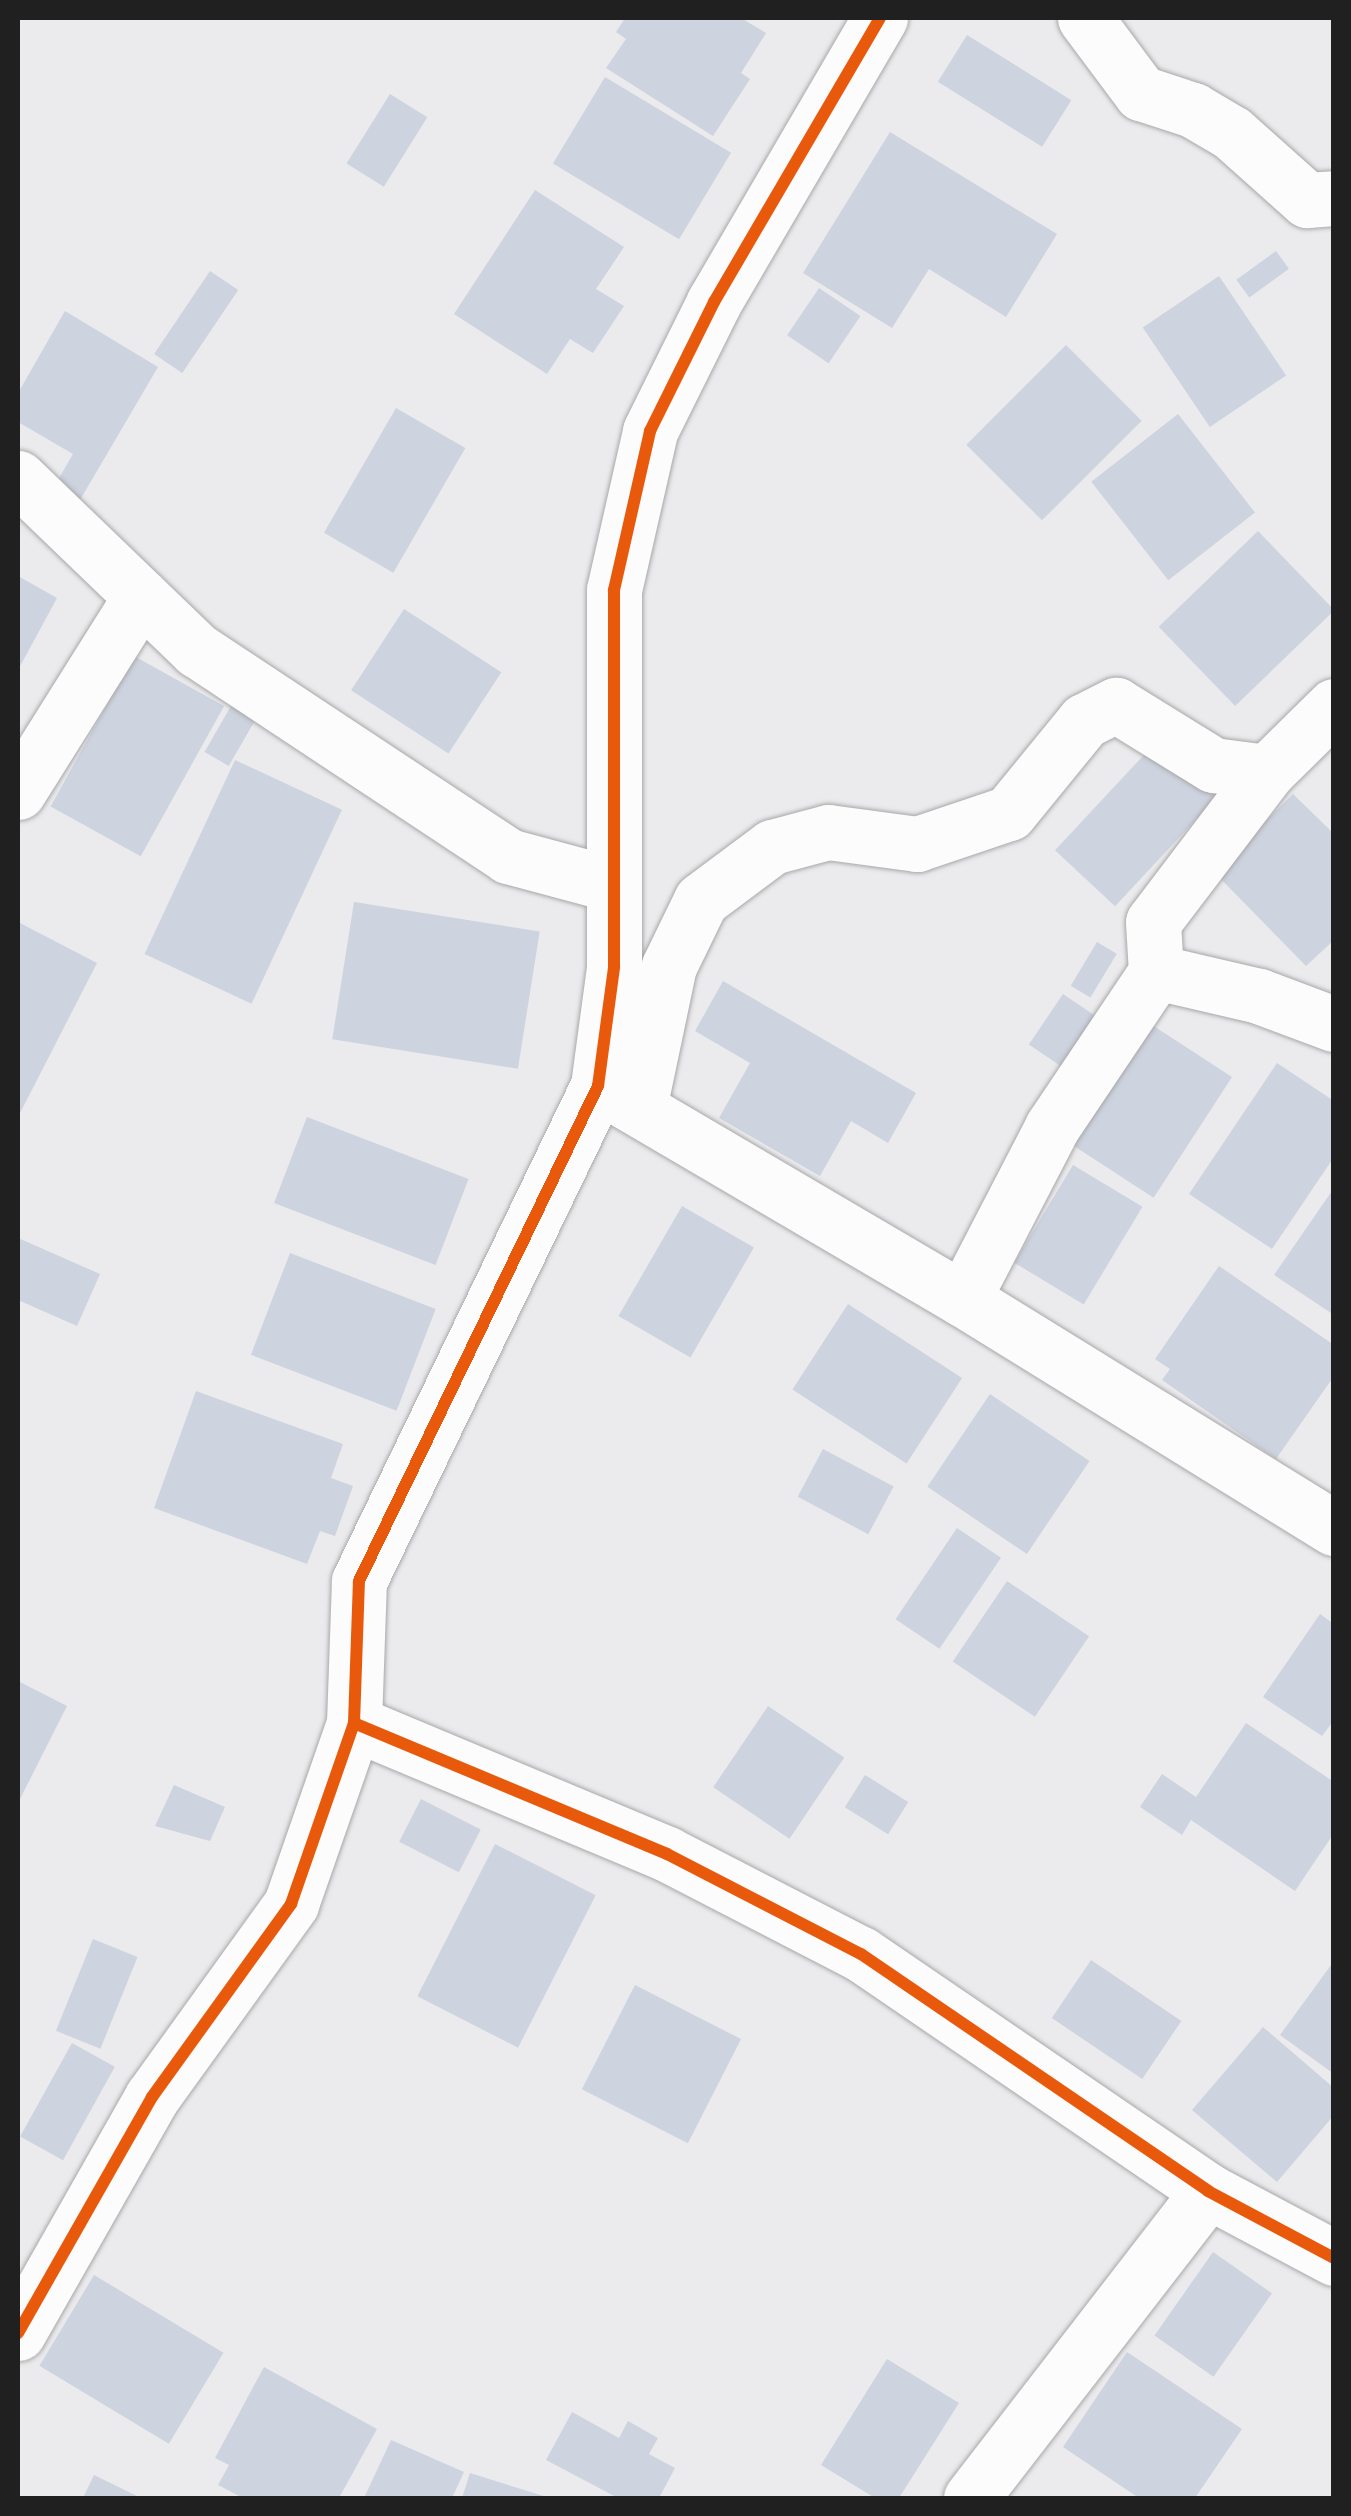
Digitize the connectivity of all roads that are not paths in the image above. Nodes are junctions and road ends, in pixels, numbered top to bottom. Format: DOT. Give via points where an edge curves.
graph roads {
  1 [pos="880,18"];
  2 [pos="1085,18"];
  3 [pos="1334,198"];
  4 [pos="18,478"];
  5 [pos="141,596"];
  6 [pos="1334,706"];
  7 [pos="1267,772"];
  8 [pos="18,792"];
  9 [pos="612,884"];
  10 [pos="1156,972"];
  11 [pos="1334,1024"];
  12 [pos="618,1097"];
  13 [pos="963,1298"];
  14 [pos="1334,1528"];
  15 [pos="354,1723"];
  16 [pos="1208,2191"];
  17 [pos="1334,2258"];
  18 [pos="25,2304"];
  19 [pos="971,2498"];
  1 -- 9 [label="street" via="714,302 650,431 614,590"];
  2 -- 3 [label="street" via="1141,94 1193,110 1232,133 1307,200"];
  4 -- 5 [label="street"];
  5 -- 8 [label="street"];
  5 -- 9 [label="street" via="197,650 508,856"];
  6 -- 7 [label="street"];
  7 -- 10 [label="street" via="1153,922"];
  7 -- 12 [label="street" via="1213,765 1116,705 1084,721 1009,814 917,844 828,832 772,848 701,900"];
  9 -- 12 [label="street"];
  10 -- 11 [label="street" via="1258,996"];
  10 -- 13 [label="street" via="1052,1127"];
  12 -- 13 [label="street"];
  12 -- 15 [label="street" via="359,1582"];
  13 -- 14 [label="street"];
  15 -- 16 [label="street" via="667,1854 861,1954"];
  15 -- 18 [label="street" via="291,1904 152,2097"];
  16 -- 17 [label="street"];
  16 -- 19 [label="street"];
}
